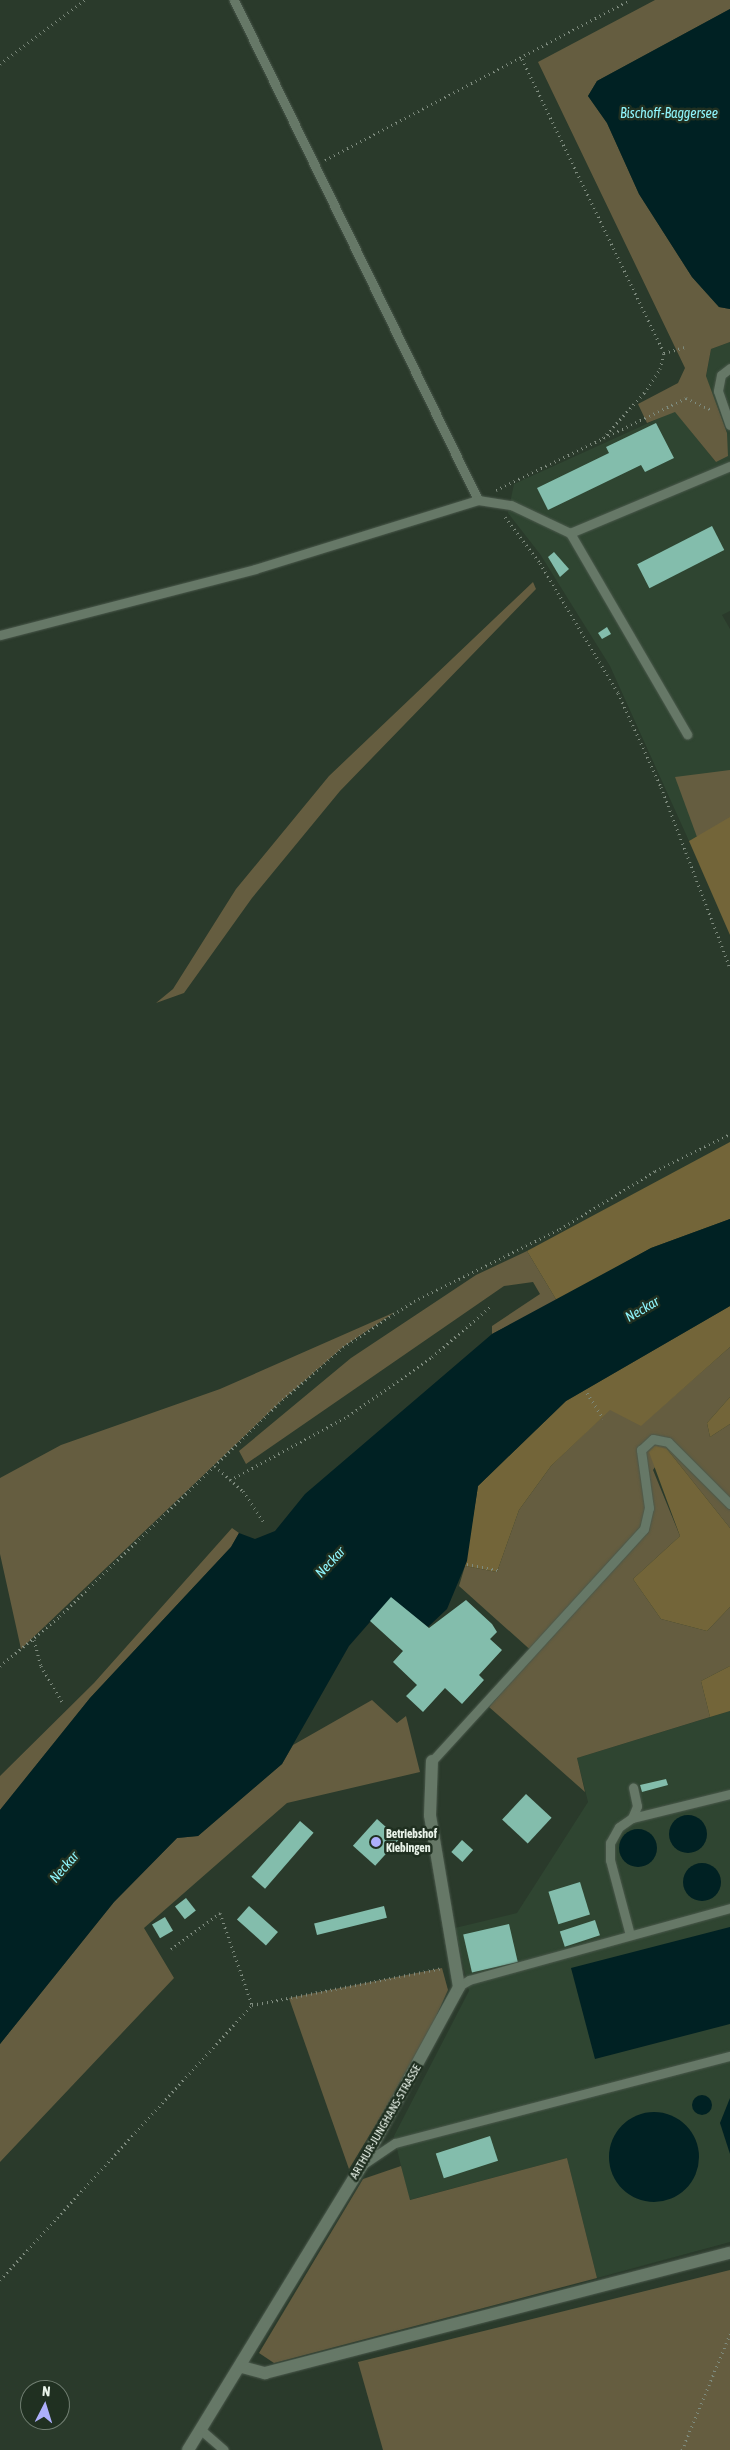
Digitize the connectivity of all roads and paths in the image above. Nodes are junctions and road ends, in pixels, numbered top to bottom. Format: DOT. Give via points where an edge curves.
graph roads {
  1 [pos="85,0"];
  2 [pos="234,0"];
  3 [pos="630,0"];
  4 [pos="522,59"];
  5 [pos="0,64"];
  6 [pos="315,165"];
  7 [pos="685,347"];
  8 [pos="664,353"];
  9 [pos="730,368"];
  10 [pos="726,414"];
  11 [pos="730,425"];
  12 [pos="602,438"];
  13 [pos="730,466"];
  14 [pos="478,500"];
  15 [pos="499,513"];
  16 [pos="570,533"];
  17 [pos="0,635"];
  18 [pos="688,734"];
  19 [pos="730,968"];
  20 [pos="730,1134"];
  21 [pos="492,1305"];
  22 [pos="587,1393"];
  23 [pos="603,1418"];
  24 [pos="215,1466"];
  25 [pos="230,1480"];
  26 [pos="730,1504"];
  27 [pos="263,1521"];
  28 [pos="467,1564"];
  29 [pos="498,1570"];
  30 [pos="34,1640"];
  31 [pos="0,1666"];
  32 [pos="63,1703"];
  33 [pos="432,1761"];
  34 [pos="633,1787"];
  35 [pos="730,1794"];
  36 [pos="632,1818"];
  37 [pos="730,1908"];
  38 [pos="630,1935"];
  39 [pos="171,1949"];
  40 [pos="457,1965"];
  41 [pos="459,1986"];
  42 [pos="252,2005"];
  43 [pos="730,2056"];
  44 [pos="362,2165"];
  45 [pos="730,2253"];
  46 [pos="0,2280"];
  47 [pos="730,2334"];
  48 [pos="242,2367"];
  49 [pos="201,2430"];
  50 [pos="188,2450"];
  51 [pos="224,2450"];
  52 [pos="682,2450"];
  1 -- 5 [label="path"];
  2 -- 6 [label="lane"];
  3 -- 4 [label="path"];
  4 -- 6 [label="path"];
  4 -- 8 [label="path"];
  6 -- 14 [label="lane"];
  7 -- 8 [label="path"];
  8 -- 12 [label="path" via="660,369 644,393"];
  9 -- 10 [label="lane" via="721,375 718,391"];
  10 -- 11 [label="lane"];
  10 -- 12 [label="path" via="694,399 679,401"];
  12 -- 14 [label="path" via="528,471"];
  13 -- 16 [label="lane"];
  14 -- 16 [label="lane" via="511,505"];
  14 -- 17 [label="lane" via="273,564"];
  15 -- 19 [label="path" via="534,554 618,693 661,787"];
  16 -- 18 [label="lane"];
  20 -- 24 [label="path" via="655,1171 560,1228 395,1312 343,1347"];
  21 -- 25 [label="path" via="432,1357 348,1416"];
  22 -- 23 [label="path"];
  24 -- 25 [label="path"];
  24 -- 30 [label="path"];
  25 -- 27 [label="path" via="243,1491"];
  26 -- 33 [label="lane" via="668,1442 653,1439 647,1444 641,1450 649,1508 644,1529"];
  28 -- 29 [label="path"];
  30 -- 31 [label="path"];
  30 -- 32 [label="path" via="42,1666"];
  33 -- 40 [label="street" via="430,1815"];
  34 -- 36 [label="lane" via="637,1806"];
  35 -- 36 [label="lane"];
  36 -- 38 [label="lane" via="619,1827 610,1843"];
  37 -- 38 [label="lane"];
  38 -- 41 [label="lane"];
  39 -- 42 [label="path" via="220,1913"];
  40 -- 41 [label="street"];
  40 -- 42 [label="path"];
  41 -- 44 [label="street, ARTHUR-JUNGHANS-STRASSE" via="426,2054"];
  42 -- 46 [label="path"];
  43 -- 44 [label="lane" via="395,2143"];
  44 -- 48 [label="street, ARTHUR-JUNGHANS-STRASSE"];
  45 -- 48 [label="street" via="265,2373"];
  47 -- 52 [label="path"];
  48 -- 49 [label="street, ARTHUR-JUNGHANS-STRASSE"];
  49 -- 50 [label="street, ARTHUR-JUNGHANS-STRASSE"];
  49 -- 51 [label="lane"];
}
